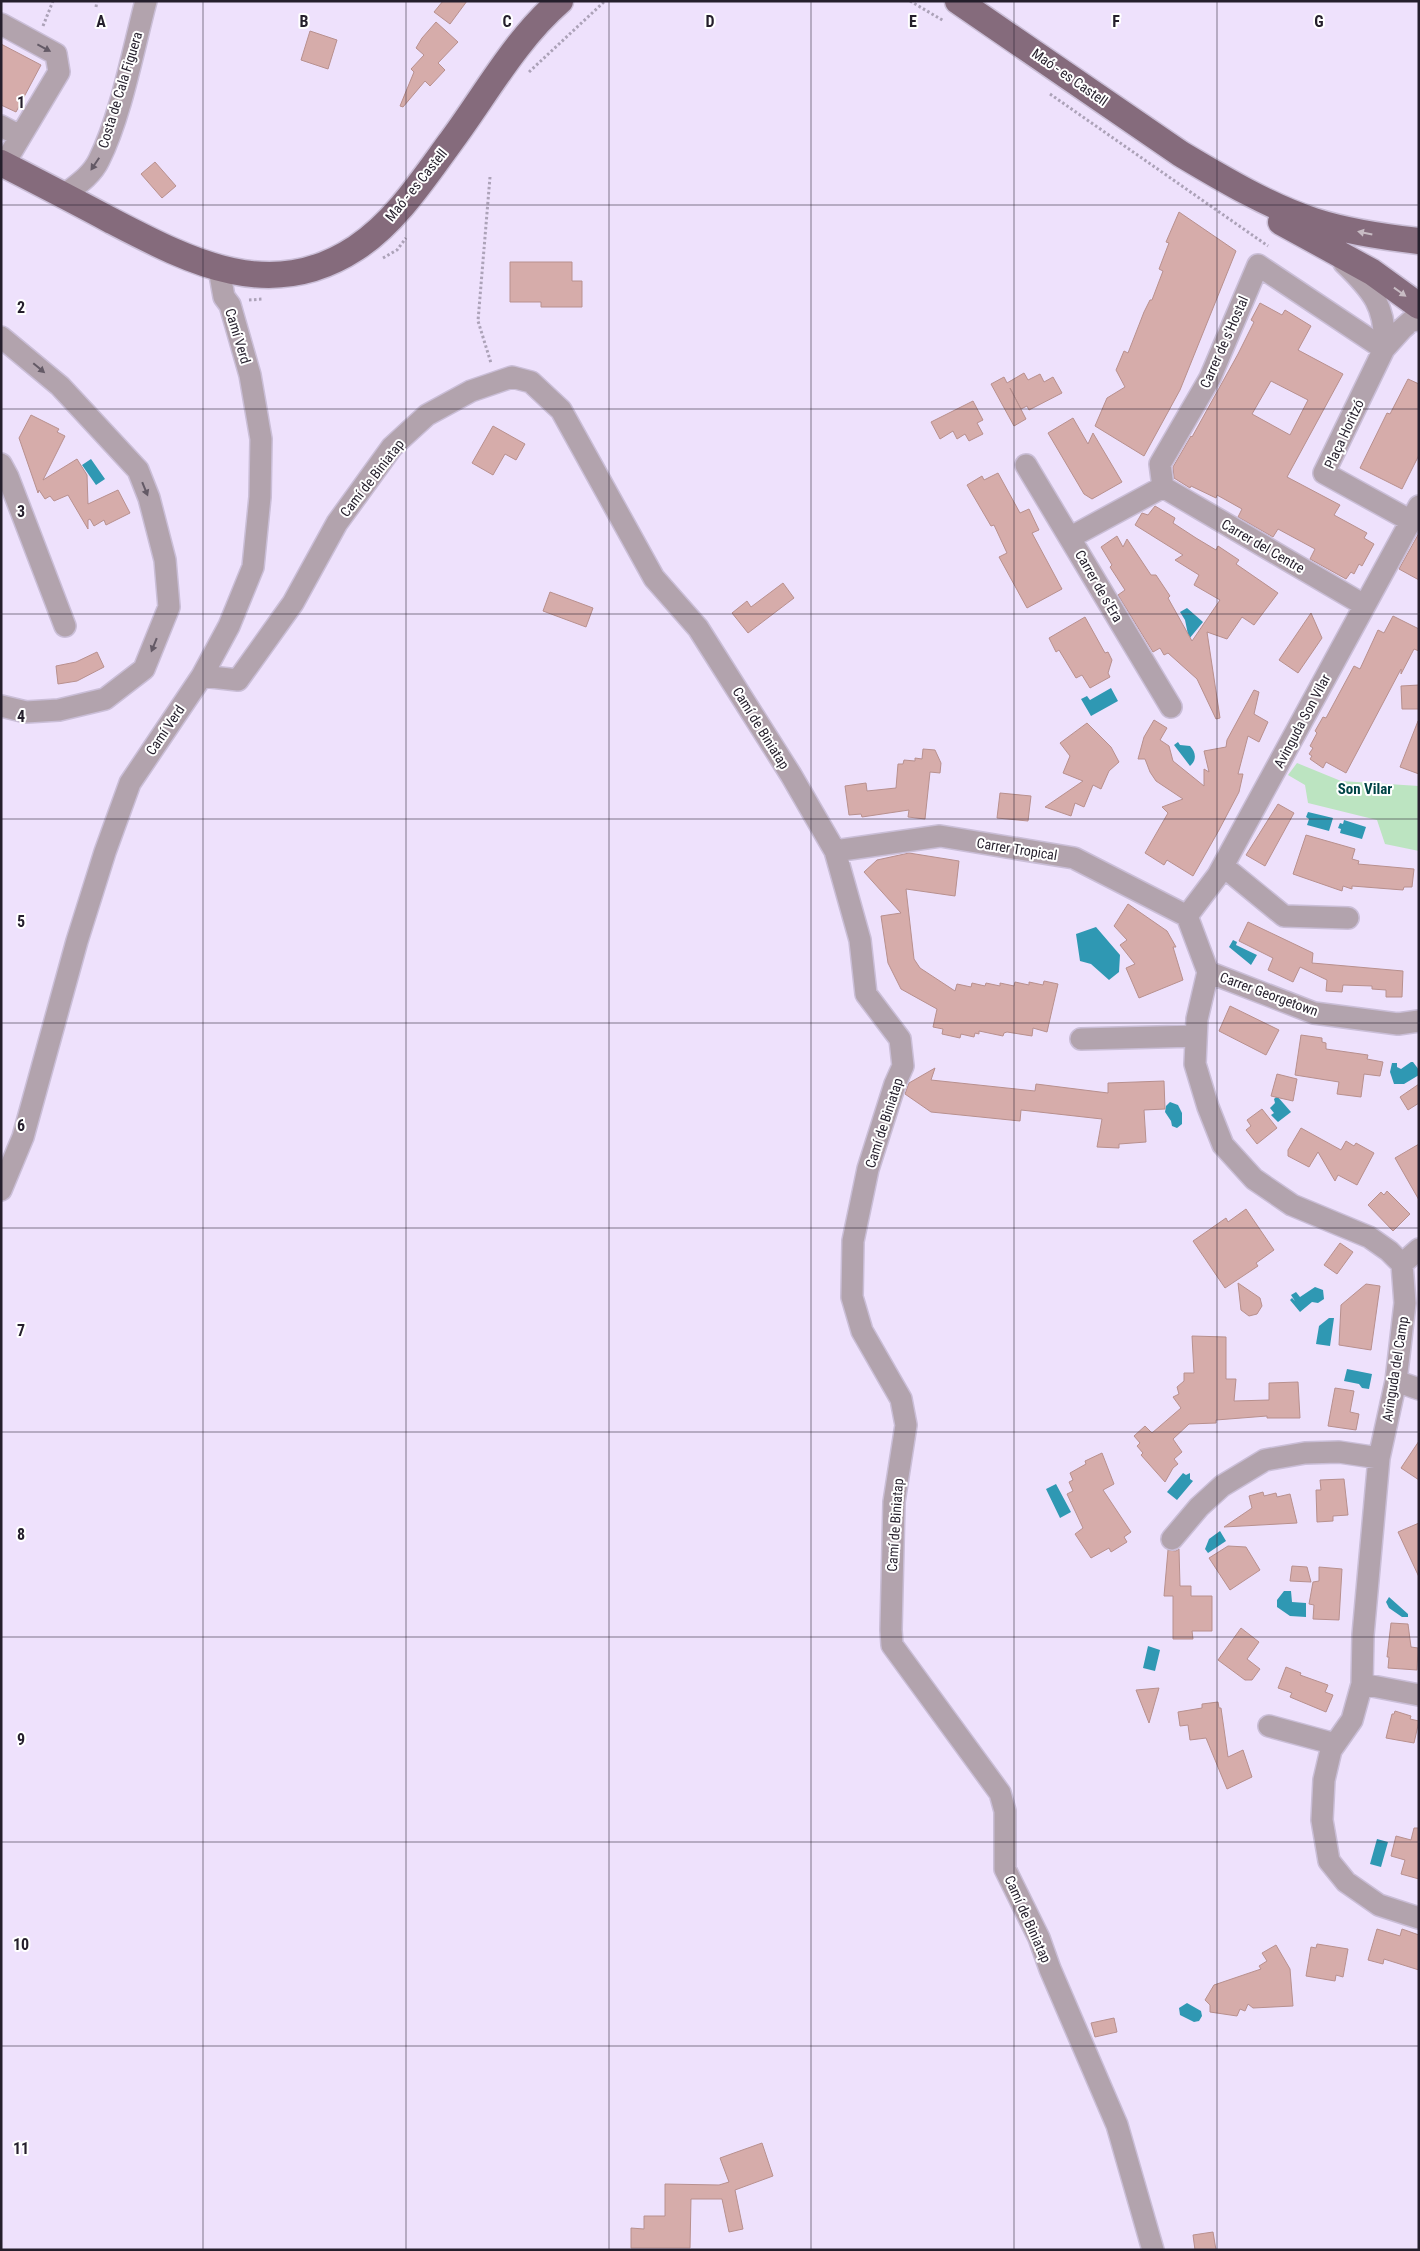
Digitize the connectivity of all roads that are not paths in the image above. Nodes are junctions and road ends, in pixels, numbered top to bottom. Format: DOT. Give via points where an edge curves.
graph roads {
  1 [pos="146,1"];
  2 [pos="560,1"];
  3 [pos="953,12"];
  4 [pos="1,24"];
  5 [pos="1,126"];
  6 [pos="20,136"];
  7 [pos="1181,154"];
  8 [pos="2,163"];
  9 [pos="64,195"];
  10 [pos="1419,241"];
  11 [pos="1328,248"];
  12 [pos="218,269"];
  13 [pos="1419,306"];
  14 [pos="1419,320"];
  15 [pos="1,337"];
  16 [pos="1384,349"];
  17 [pos="1,464"];
  18 [pos="1026,465"];
  19 [pos="1163,487"];
  20 [pos="1415,514"];
  21 [pos="1071,537"];
  22 [pos="1364,605"];
  23 [pos="65,626"];
  24 [pos="202,676"];
  25 [pos="1,706"];
  26 [pos="1171,707"];
  27 [pos="835,850"];
  28 [pos="1222,866"];
  29 [pos="1187,916"];
  30 [pos="1348,918"];
  31 [pos="1208,972"];
  32 [pos="1419,1021"];
  33 [pos="1196,1036"];
  34 [pos="1081,1039"];
  35 [pos="1,1190"];
  36 [pos="1419,1249"];
  37 [pos="1402,1264"];
  38 [pos="1396,1381"];
  39 [pos="1419,1389"];
  40 [pos="1379,1458"];
  41 [pos="1172,1539"];
  42 [pos="1362,1684"];
  43 [pos="1419,1695"];
  44 [pos="1269,1726"];
  45 [pos="1336,1744"];
  46 [pos="1419,1918"];
  47 [pos="1153,2250"];
  1 -- 9 [label="street, Costa de Cala Figuera, one-way" via="114,120 99,161"];
  2 -- 12 [label="main road, Maó - es Castell" via="530,30 411,196 369,238 326,264 294,273 259,276"];
  3 -- 7 [label="main road, Maó - es Castell"];
  4 -- 6 [label="street, one-way" via="56,54 59,72"];
  5 -- 6 [label="street"];
  6 -- 8 [label="street"];
  10 -- 7 [label="main road, one-way" via="1369,235 1291,212"];
  7 -- 11 [label="main road" via="1214,183"];
  8 -- 9 [label="main road, Maó - es Castell"];
  9 -- 12 [label="main road, Maó - es Castell" via="166,249"];
  11 -- 13 [label="main road, one-way" via="1372,272"];
  11 -- 16 [label="street" via="1368,286 1378,302 1384,321"];
  12 -- 24 [label="street, Camí Verd" via="250,374 261,439 260,498 253,567 229,626"];
  14 -- 16 [label="street, Plaça Horitzó" via="1402,329"];
  15 -- 25 [label="street, one-way" via="60,386 138,470 166,560 169,607 144,669 105,699 59,710 26,712"];
  16 -- 19 [label="street, Carrer de s'Hostal" via="1258,265 1210,378 1160,464"];
  16 -- 20 [label="street, Plaça Horitzó" via="1324,473"];
  17 -- 23 [label="street"];
  18 -- 21 [label="street, Carrer de s'Era"];
  19 -- 21 [label="street"];
  19 -- 22 [label="street, Carrer del Centre"];
  20 -- 22 [label="street, Avinguda Son Vilar"];
  21 -- 26 [label="street, Carrer de s'Era"];
  22 -- 28 [label="street, Avinguda Son Vilar"];
  24 -- 27 [label="street, Camí de Biniatap" via="238,680 293,603 337,523 392,447 427,415 471,391 498,382 512,378 531,382 561,410 654,578 698,628"];
  24 -- 35 [label="street, Camí Verd" via="130,783 77,942 23,1137"];
  27 -- 29 [label="street, Carrer Tropical" via="940,836 1074,858"];
  27 -- 47 [label="street, Camí de Biniatap" via="860,940 866,994 900,1039 903,1066 868,1169 853,1241 852,1297 862,1331 901,1399 906,1425 894,1502 892,1645 1000,1793 1005,1811 1005,1869 1039,1938 1117,2125"];
  28 -- 29 [label="street, Avinguda Son Vilar"];
  28 -- 30 [label="street" via="1284,916"];
  29 -- 31 [label="street"];
  31 -- 32 [label="street, Carrer Georgetown" via="1314,1013 1398,1024"];
  31 -- 33 [label="street"];
  33 -- 34 [label="street"];
  33 -- 37 [label="street" via="1195,1064 1223,1145 1254,1179 1292,1205 1369,1237"];
  36 -- 37 [label="street"];
  37 -- 38 [label="street, Avinguda del Camp" via="1405,1303"];
  38 -- 39 [label="street"];
  38 -- 40 [label="street, Avinguda del Camp"];
  40 -- 41 [label="street" via="1339,1452 1305,1453 1265,1460 1222,1486"];
  40 -- 42 [label="street, Avinguda del Camp" via="1363,1635"];
  42 -- 43 [label="street"];
  42 -- 45 [label="street, Avinguda del Camp" via="1352,1720"];
  44 -- 45 [label="street"];
  45 -- 46 [label="street, Avinguda del Camp" via="1331,1750 1324,1780 1322,1820 1329,1861 1346,1882 1379,1904"];
}
